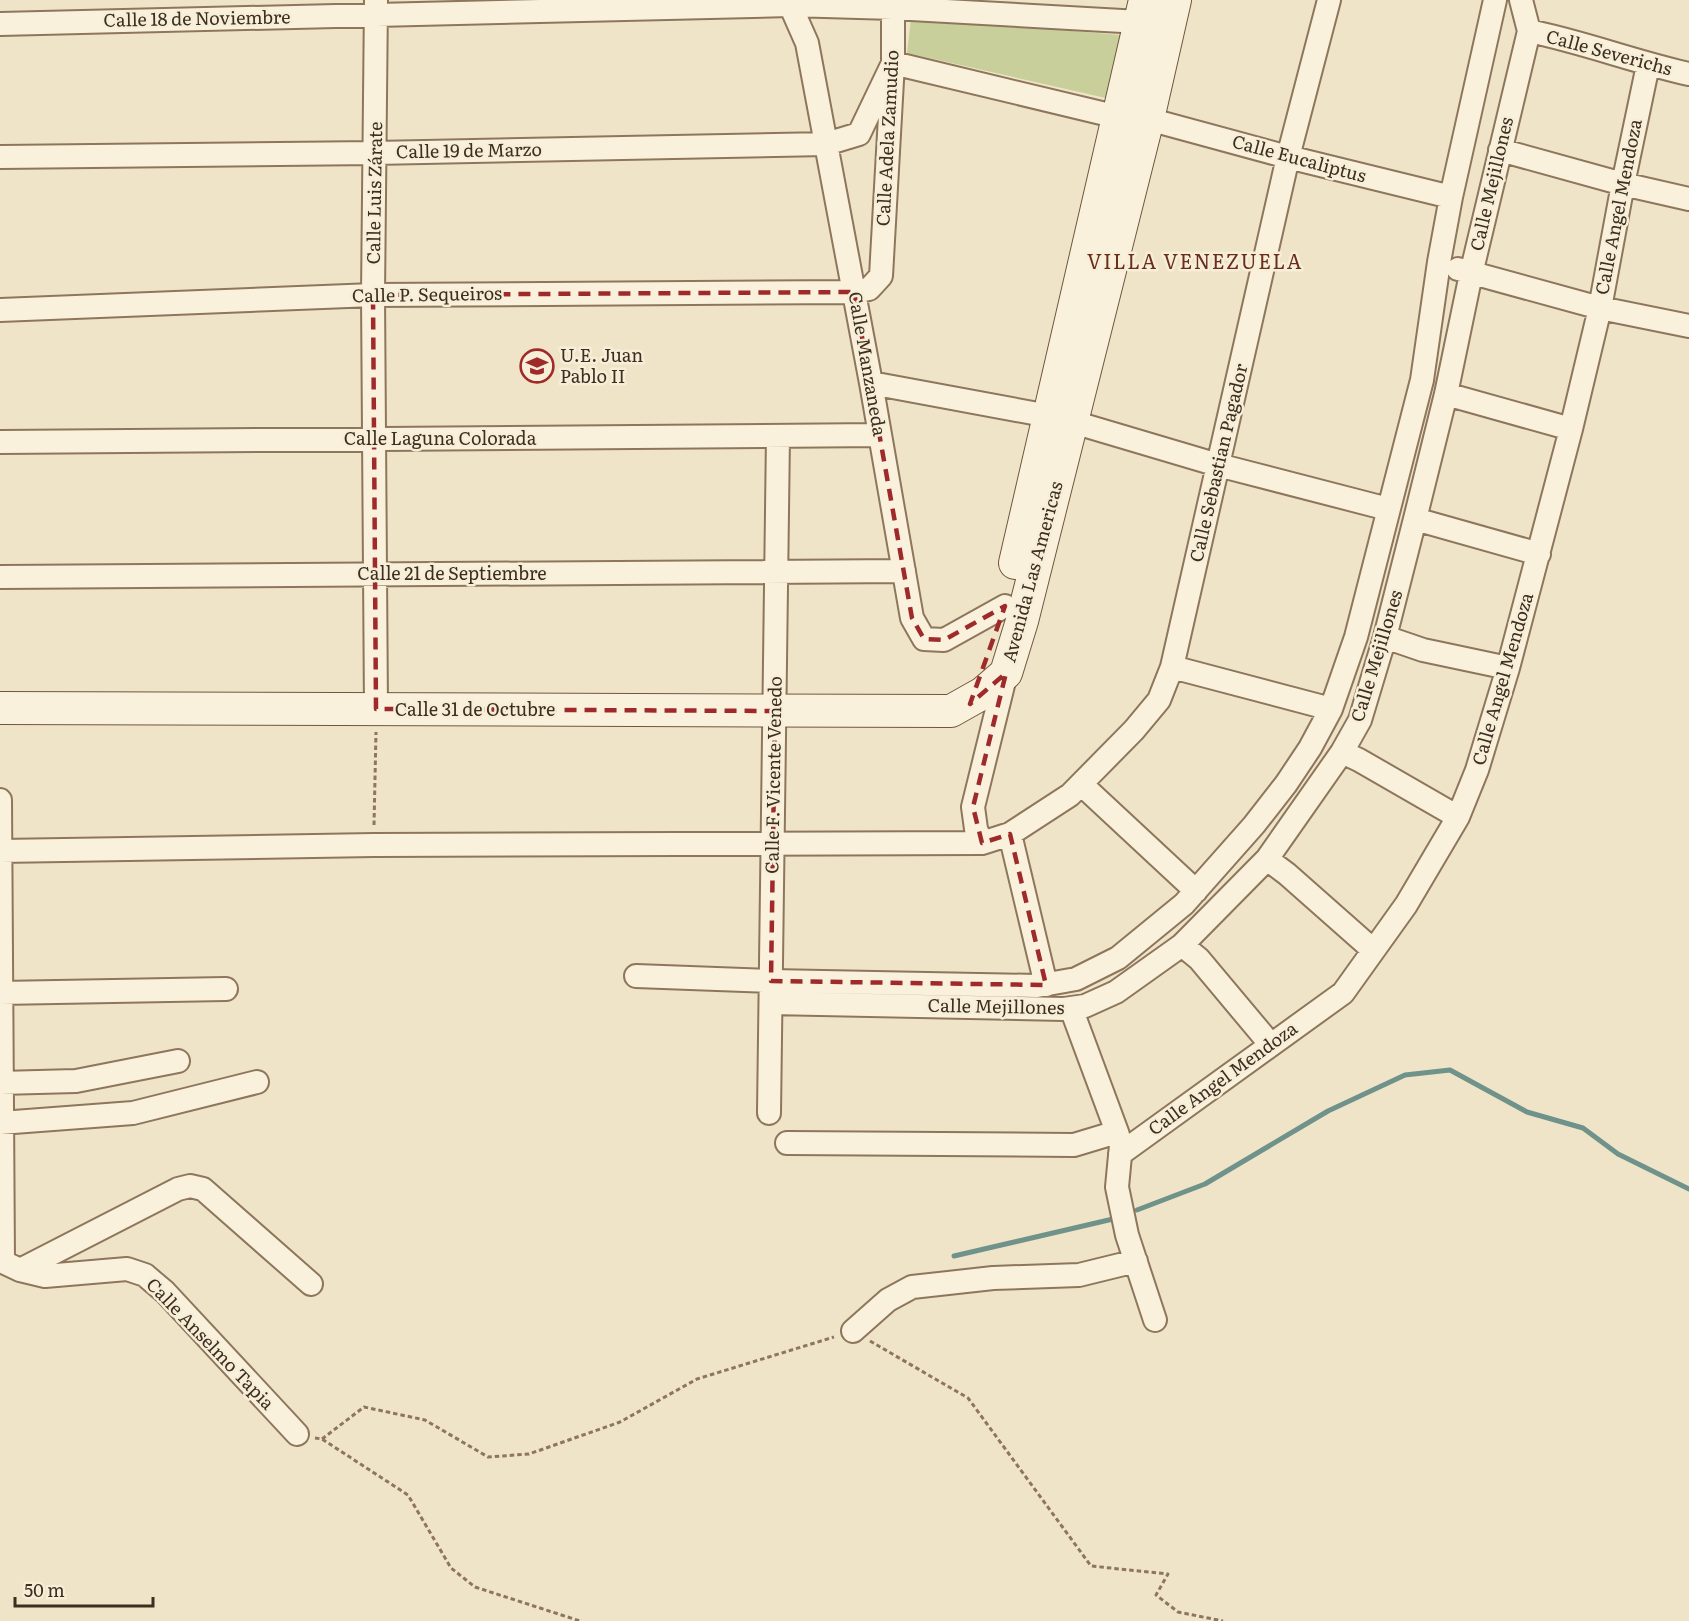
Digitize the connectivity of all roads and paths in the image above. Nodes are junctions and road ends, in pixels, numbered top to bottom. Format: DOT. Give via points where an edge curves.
graph roads {
  1 [pos="1175,0"];
  2 [pos="1329,0"];
  3 [pos="1495,0"];
  4 [pos="1521,0"];
  5 [pos="789,2"];
  6 [pos="893,4"];
  7 [pos="377,7"];
  8 [pos="1142,11"];
  9 [pos="0,24"];
  10 [pos="1529,31"];
  11 [pos="893,63"];
  12 [pos="1648,65"];
  13 [pos="1689,74"];
  14 [pos="1133,118"];
  15 [pos="826,144"];
  16 [pos="1500,150"];
  17 [pos="375,153"];
  18 [pos="0,157"];
  19 [pos="1288,157"];
  20 [pos="1623,184"];
  21 [pos="1451,197"];
  22 [pos="1689,199"];
  23 [pos="1439,262"];
  24 [pos="1471,273"];
  25 [pos="854,292"];
  26 [pos="373,295"];
  27 [pos="1600,308"];
  28 [pos="0,310"];
  29 [pos="1689,326"];
  30 [pos="871,383"];
  31 [pos="1446,394"];
  32 [pos="1061,419"];
  33 [pos="1571,429"];
  34 [pos="880,435"];
  35 [pos="778,436"];
  36 [pos="374,439"];
  37 [pos="0,442"];
  38 [pos="1218,465"];
  39 [pos="1388,509"];
  40 [pos="1415,519"];
  41 [pos="1539,554"];
  42 [pos="904,571"];
  43 [pos="777,572"];
  44 [pos="376,575"];
  45 [pos="0,578"];
  46 [pos="1005,606"];
  47 [pos="1385,637"];
  48 [pos="1172,667"];
  49 [pos="1508,668"];
  50 [pos="1006,673"];
  51 [pos="0,708"];
  52 [pos="1331,709"];
  53 [pos="376,710"];
  54 [pos="775,711"];
  55 [pos="951,711"];
  56 [pos="1342,752"];
  57 [pos="1081,784"];
  58 [pos="0,800"];
  59 [pos="1458,817"];
  60 [pos="1010,834"];
  61 [pos="982,843"];
  62 [pos="773,844"];
  63 [pos="374,845"];
  64 [pos="0,851"];
  65 [pos="1267,859"];
  66 [pos="1196,891"];
  67 [pos="1182,945"];
  68 [pos="1373,951"];
  69 [pos="636,976"];
  70 [pos="1046,984"];
  71 [pos="226,989"];
  72 [pos="1,992"];
  73 [pos="771,992"];
  74 [pos="1071,1008"];
  75 [pos="1271,1045"];
  76 [pos="178,1061"];
  77 [pos="257,1082"];
  78 [pos="1,1083"];
  79 [pos="770,1113"];
  80 [pos="1,1124"];
  81 [pos="1118,1132"];
  82 [pos="788,1143"];
  83 [pos="1120,1154"];
  84 [pos="1136,1261"];
  85 [pos="20,1270"];
  86 [pos="311,1284"];
  87 [pos="1155,1320"];
  88 [pos="853,1331"];
  89 [pos="297,1434"];
  90 [pos="322,1439"];
  91 [pos="579,1621"];
  92 [pos="1223,1621"];
  1 -- 14 [label="main road, Avenida Las Americas"];
  2 -- 19 [label="street, Calle Sebastian Pagador"];
  3 -- 21 [label="street, Calle Mejillones"];
  4 -- 10 [label="street, Calle Mejillones"];
  5 -- 6 [label="street"];
  5 -- 7 [label="street, Calle 18 de Noviembre"];
  5 -- 15 [label="street, Calle Manzaneda" via="807,43"];
  6 -- 8 [label="street"];
  6 -- 11 [label="street, Calle Adela Zamudio"];
  7 -- 9 [label="street, Calle 18 de Noviembre"];
  7 -- 17 [label="street, Calle Luis Zárate"];
  8 -- 14 [label="main road, Avenida Las Americas"];
  10 -- 12 [label="street, Calle Severichs"];
  10 -- 16 [label="street, Calle Mejillones"];
  11 -- 14 [label="street, Calle Eucaliptus"];
  11 -- 15 [label="street, Calle 19 de Marzo" via="859,134"];
  11 -- 25 [label="street, Calle Adela Zamudio" via="881,276 869,289"];
  12 -- 13 [label="street, Calle Severichs"];
  12 -- 20 [label="street, Calle Angel Mendoza"];
  14 -- 19 [label="street, Calle Eucaliptus"];
  14 -- 32 [label="main road, Avenida Las Americas"];
  15 -- 17 [label="street, Calle 19 de Marzo"];
  15 -- 25 [label="street, Calle Manzaneda"];
  16 -- 20 [label="street"];
  16 -- 24 [label="street, Calle Mejillones"];
  17 -- 18 [label="street, Calle 19 de Marzo"];
  17 -- 26 [label="street, Calle Luis Zárate"];
  19 -- 21 [label="street, Calle Eucaliptus"];
  19 -- 38 [label="street, Calle Sebastian Pagador"];
  20 -- 22 [label="street"];
  20 -- 27 [label="street, Calle Angel Mendoza"];
  21 -- 23 [label="street, Calle Mejillones"];
  23 -- 24 [label="street"];
  23 -- 39 [label="street, Calle Mejillones" via="1422,380"];
  24 -- 27 [label="street"];
  24 -- 31 [label="street, Calle Mejillones"];
  25 -- 26 [label="street, Calle P. Sequeiros"];
  25 -- 30 [label="street, Calle Manzaneda"];
  26 -- 28 [label="street, Calle P. Sequeiros"];
  26 -- 36 [label="street, Calle Luis Zárate"];
  27 -- 29 [label="street"];
  27 -- 33 [label="street, Calle Angel Mendoza"];
  30 -- 32 [label="street"];
  30 -- 34 [label="street, Calle Manzaneda"];
  31 -- 33 [label="street"];
  31 -- 40 [label="street, Calle Mejillones"];
  32 -- 38 [label="street"];
  32 -- 46 [label="main road, Avenida Las Americas"];
  32 -- 50 [label="main road, Avenida Las Americas" via="1022,621"];
  33 -- 41 [label="street, Calle Angel Mendoza"];
  34 -- 35 [label="street, Calle Laguna Colorada"];
  34 -- 42 [label="street, Calle Manzaneda"];
  35 -- 36 [label="street, Calle Laguna Colorada"];
  35 -- 43 [label="street, Calle F. Vicente Venedo"];
  36 -- 37 [label="street, Calle Laguna Colorada"];
  36 -- 44 [label="street, Calle Luis Zárate"];
  38 -- 39 [label="street"];
  38 -- 48 [label="street, Calle Sebastian Pagador"];
  39 -- 52 [label="street, Calle Mejillones" via="1356,637"];
  40 -- 41 [label="street"];
  40 -- 47 [label="street, Calle Mejillones"];
  41 -- 49 [label="street, Calle Angel Mendoza"];
  42 -- 43 [label="street, Calle 21 de Septiembre"];
  42 -- 46 [label="street, Calle Manzaneda" via="912,618 924,639 944,640"];
  43 -- 44 [label="street, Calle 21 de Septiembre"];
  43 -- 54 [label="street, Calle F. Vicente Venedo"];
  44 -- 45 [label="street, Calle 21 de Septiembre"];
  44 -- 53 [label="street, Calle Luis Zárate"];
  46 -- 55 [label="main road, Avenida Las Americas" via="987,662"];
  47 -- 49 [label="street" via="1423,650"];
  47 -- 56 [label="street, Calle Mejillones" via="1360,720"];
  48 -- 52 [label="street"];
  48 -- 57 [label="street, Calle Sebastian Pagador" via="1159,700"];
  49 -- 59 [label="street, Calle Angel Mendoza" via="1477,770"];
  50 -- 55 [label="main road, Avenida Las Americas" via="983,693"];
  50 -- 61 [label="street" via="973,807"];
  51 -- 53 [label="main road, Calle 31 de Octubre"];
  52 -- 66 [label="street, Calle Mejillones" via="1286,784"];
  53 -- 54 [label="main road, Calle 31 de Octubre"];
  53 -- 63 [label="path"];
  54 -- 55 [label="main road, Calle 31 de Octubre"];
  54 -- 62 [label="street, Calle F. Vicente Venedo"];
  56 -- 59 [label="street"];
  56 -- 65 [label="street, Calle Mejillones"];
  57 -- 60 [label="street, Calle Sebastian Pagador"];
  57 -- 66 [label="street"];
  58 -- 64 [label="street"];
  59 -- 68 [label="street, Calle Angel Mendoza" via="1406,905"];
  60 -- 61 [label="street, Calle Sebastian Pagador"];
  60 -- 70 [label="street"];
  61 -- 62 [label="street, Calle Sebastian Pagador"];
  62 -- 63 [label="street, Calle Sebastian Pagador"];
  62 -- 73 [label="street, Calle F. Vicente Venedo"];
  63 -- 64 [label="street, Calle Sebastian Pagador"];
  64 -- 72 [label="street"];
  65 -- 67 [label="street, Calle Mejillones"];
  65 -- 68 [label="street"];
  66 -- 70 [label="street, Calle Mejillones" via="1118,958 1076,979"];
  67 -- 74 [label="street, Calle Mejillones" via="1116,992"];
  67 -- 75 [label="street" via="1199,959"];
  68 -- 75 [label="street, Calle Angel Mendoza" via="1343,993"];
  69 -- 73 [label="street"];
  70 -- 73 [label="street, Calle Mejillones"];
  71 -- 72 [label="street"];
  72 -- 78 [label="street"];
  73 -- 74 [label="street, Calle Mejillones"];
  73 -- 79 [label="street, Calle F. Vicente Venedo"];
  74 -- 81 [label="street"];
  75 -- 83 [label="street, Calle Angel Mendoza"];
  76 -- 78 [label="street" via="76,1081"];
  77 -- 80 [label="street" via="133,1113"];
  78 -- 80 [label="street"];
  80 -- 85 [label="street" via="3,1262"];
  81 -- 82 [label="street" via="1074,1145"];
  81 -- 83 [label="street"];
  83 -- 84 [label="street" via="1117,1187"];
  84 -- 87 [label="street"];
  84 -- 88 [label="street" via="1079,1275 993,1278 912,1287 888,1300"];
  85 -- 86 [label="street" via="190,1186 202,1189"];
  85 -- 89 [label="street, Calle Anselmo Tapia" via="45,1276 127,1269 145,1275"];
  88 -- 90 [label="path" via="697,1379 620,1422 528,1454 488,1458 425,1420 364,1407"];
  88 -- 92 [label="path" via="968,1398 1091,1566 1168,1574 1156,1595 1178,1612"];
  89 -- 90 [label="path"];
  90 -- 91 [label="path" via="408,1495 451,1568 475,1587"];
}
